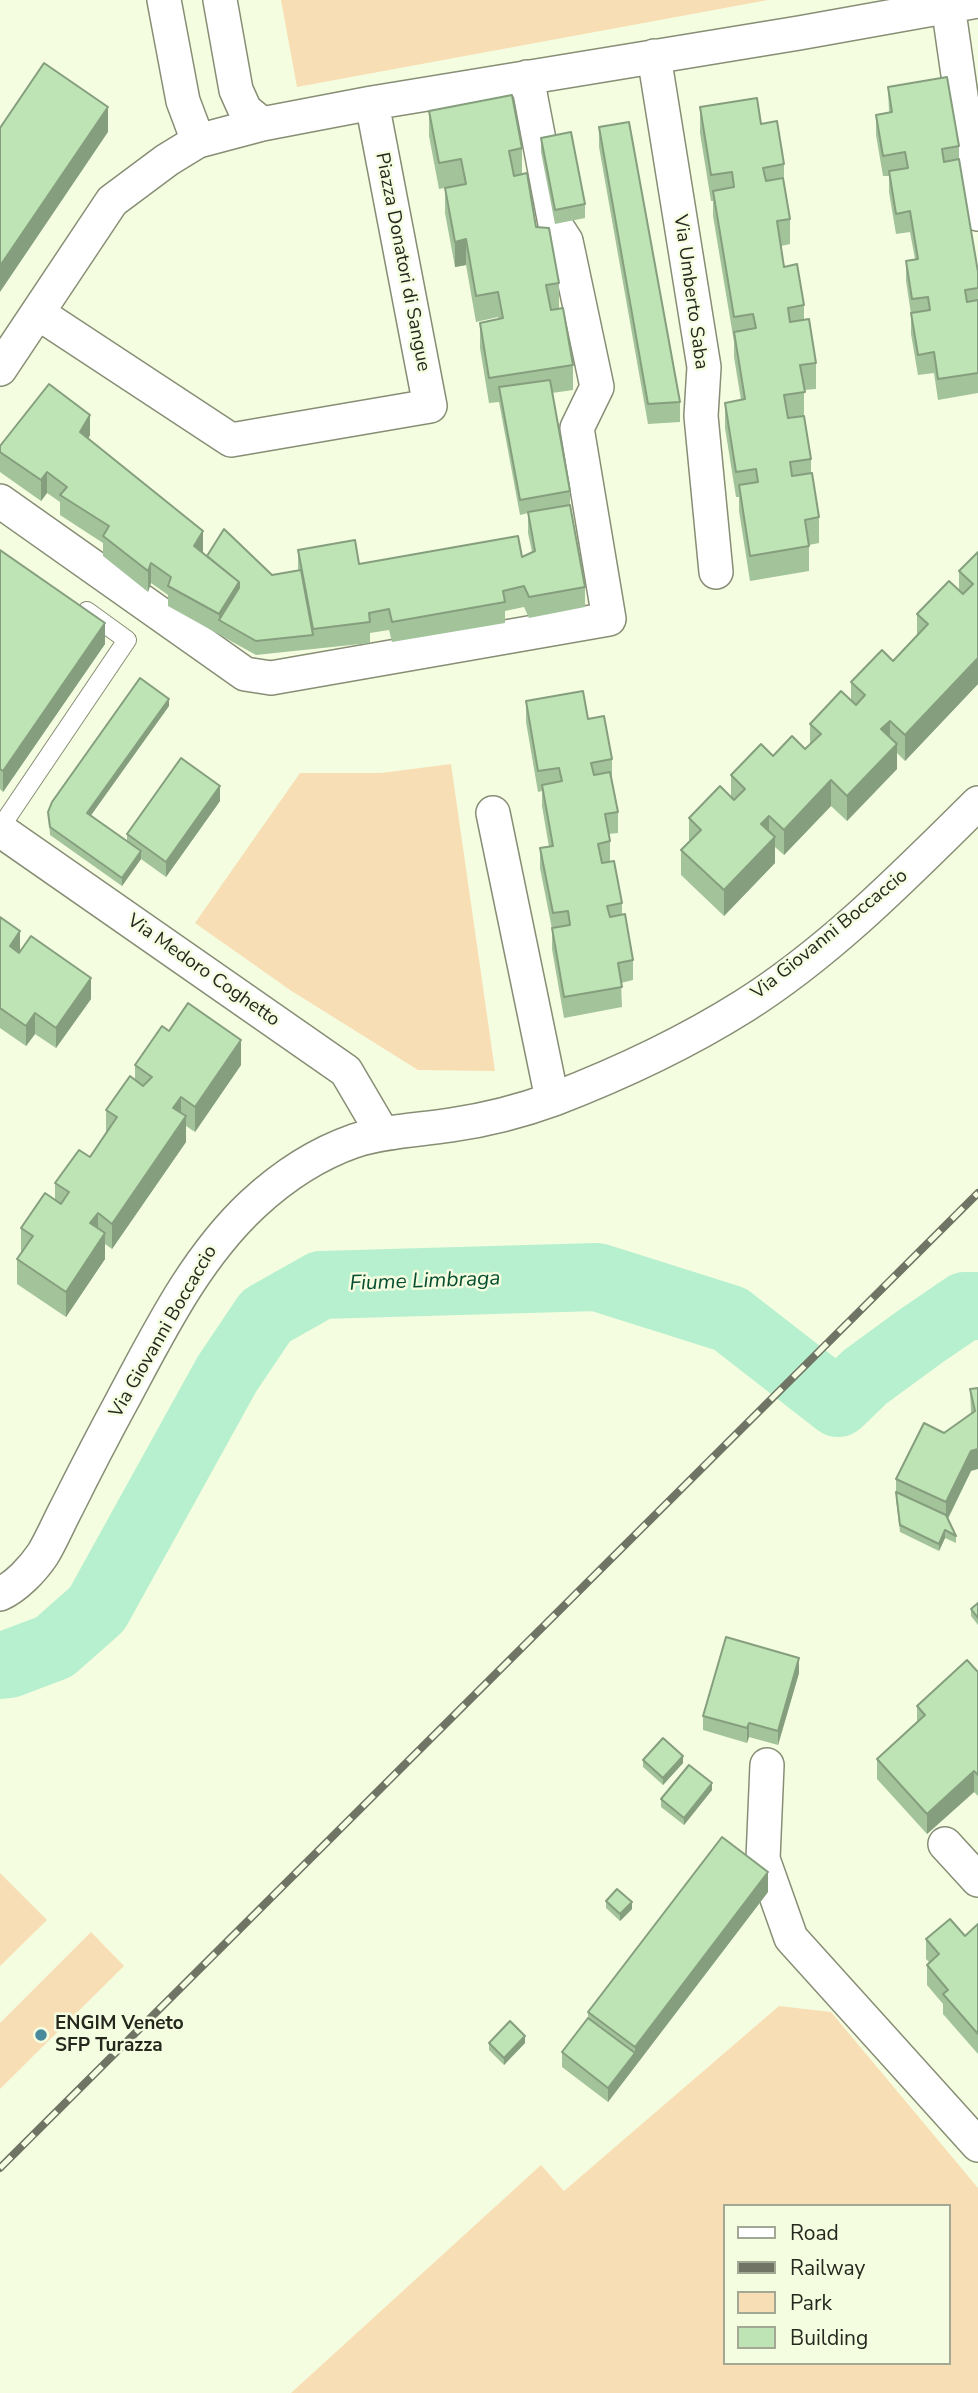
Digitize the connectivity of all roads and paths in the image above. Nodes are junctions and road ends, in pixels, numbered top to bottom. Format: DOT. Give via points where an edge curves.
graph roads {
  1 [pos="164,0"];
  2 [pos="220,0"];
  3 [pos="963,3"];
  4 [pos="654,56"];
  5 [pos="527,77"];
  6 [pos="372,103"];
  7 [pos="262,124"];
  8 [pos="198,141"];
  9 [pos="978,214"];
  10 [pos="38,313"];
  11 [pos="0,369"];
  12 [pos="0,500"];
  13 [pos="716,572"];
  14 [pos="74,602"];
  15 [pos="978,803"];
  16 [pos="493,813"];
  17 [pos="0,829"];
  18 [pos="552,1099"];
  19 [pos="383,1134"];
  20 [pos="0,1594"];
  21 [pos="767,1765"];
  22 [pos="945,1844"];
  23 [pos="978,1880"];
  24 [pos="978,2145"];
  1 -- 8 [label="street" via="183,101"];
  2 -- 7 [label="street" via="236,90 245,110"];
  3 -- 4 [label="street"];
  3 -- 9 [label="street"];
  4 -- 5 [label="street"];
  4 -- 13 [label="street, Via Umberto Saba" via="704,367 701,416"];
  5 -- 6 [label="street"];
  5 -- 12 [label="street" via="555,224 566,241 597,387 577,428 609,619 271,678 245,674"];
  6 -- 7 [label="street"];
  6 -- 10 [label="street, Piazza Donatori di Sangue" via="430,406 231,440"];
  7 -- 8 [label="street"];
  8 -- 10 [label="street" via="112,201"];
  10 -- 11 [label="street"];
  14 -- 17 [label="lane" via="127,640"];
  15 -- 18 [label="street, Via Giovanni Boccaccio" via="860,916 745,1005 692,1036"];
  16 -- 18 [label="street"];
  17 -- 19 [label="street, Via Medoro Coghetto" via="346,1071"];
  18 -- 19 [label="street, Via Giovanni Boccaccio" via="496,1116"];
  19 -- 20 [label="street, Via Giovanni Boccaccio" via="354,1141 294,1172 254,1202 217,1241 129,1388 42,1555 11,1589"];
  21 -- 24 [label="street" via="762,1859 791,1938"];
  22 -- 23 [label="street"];
}
